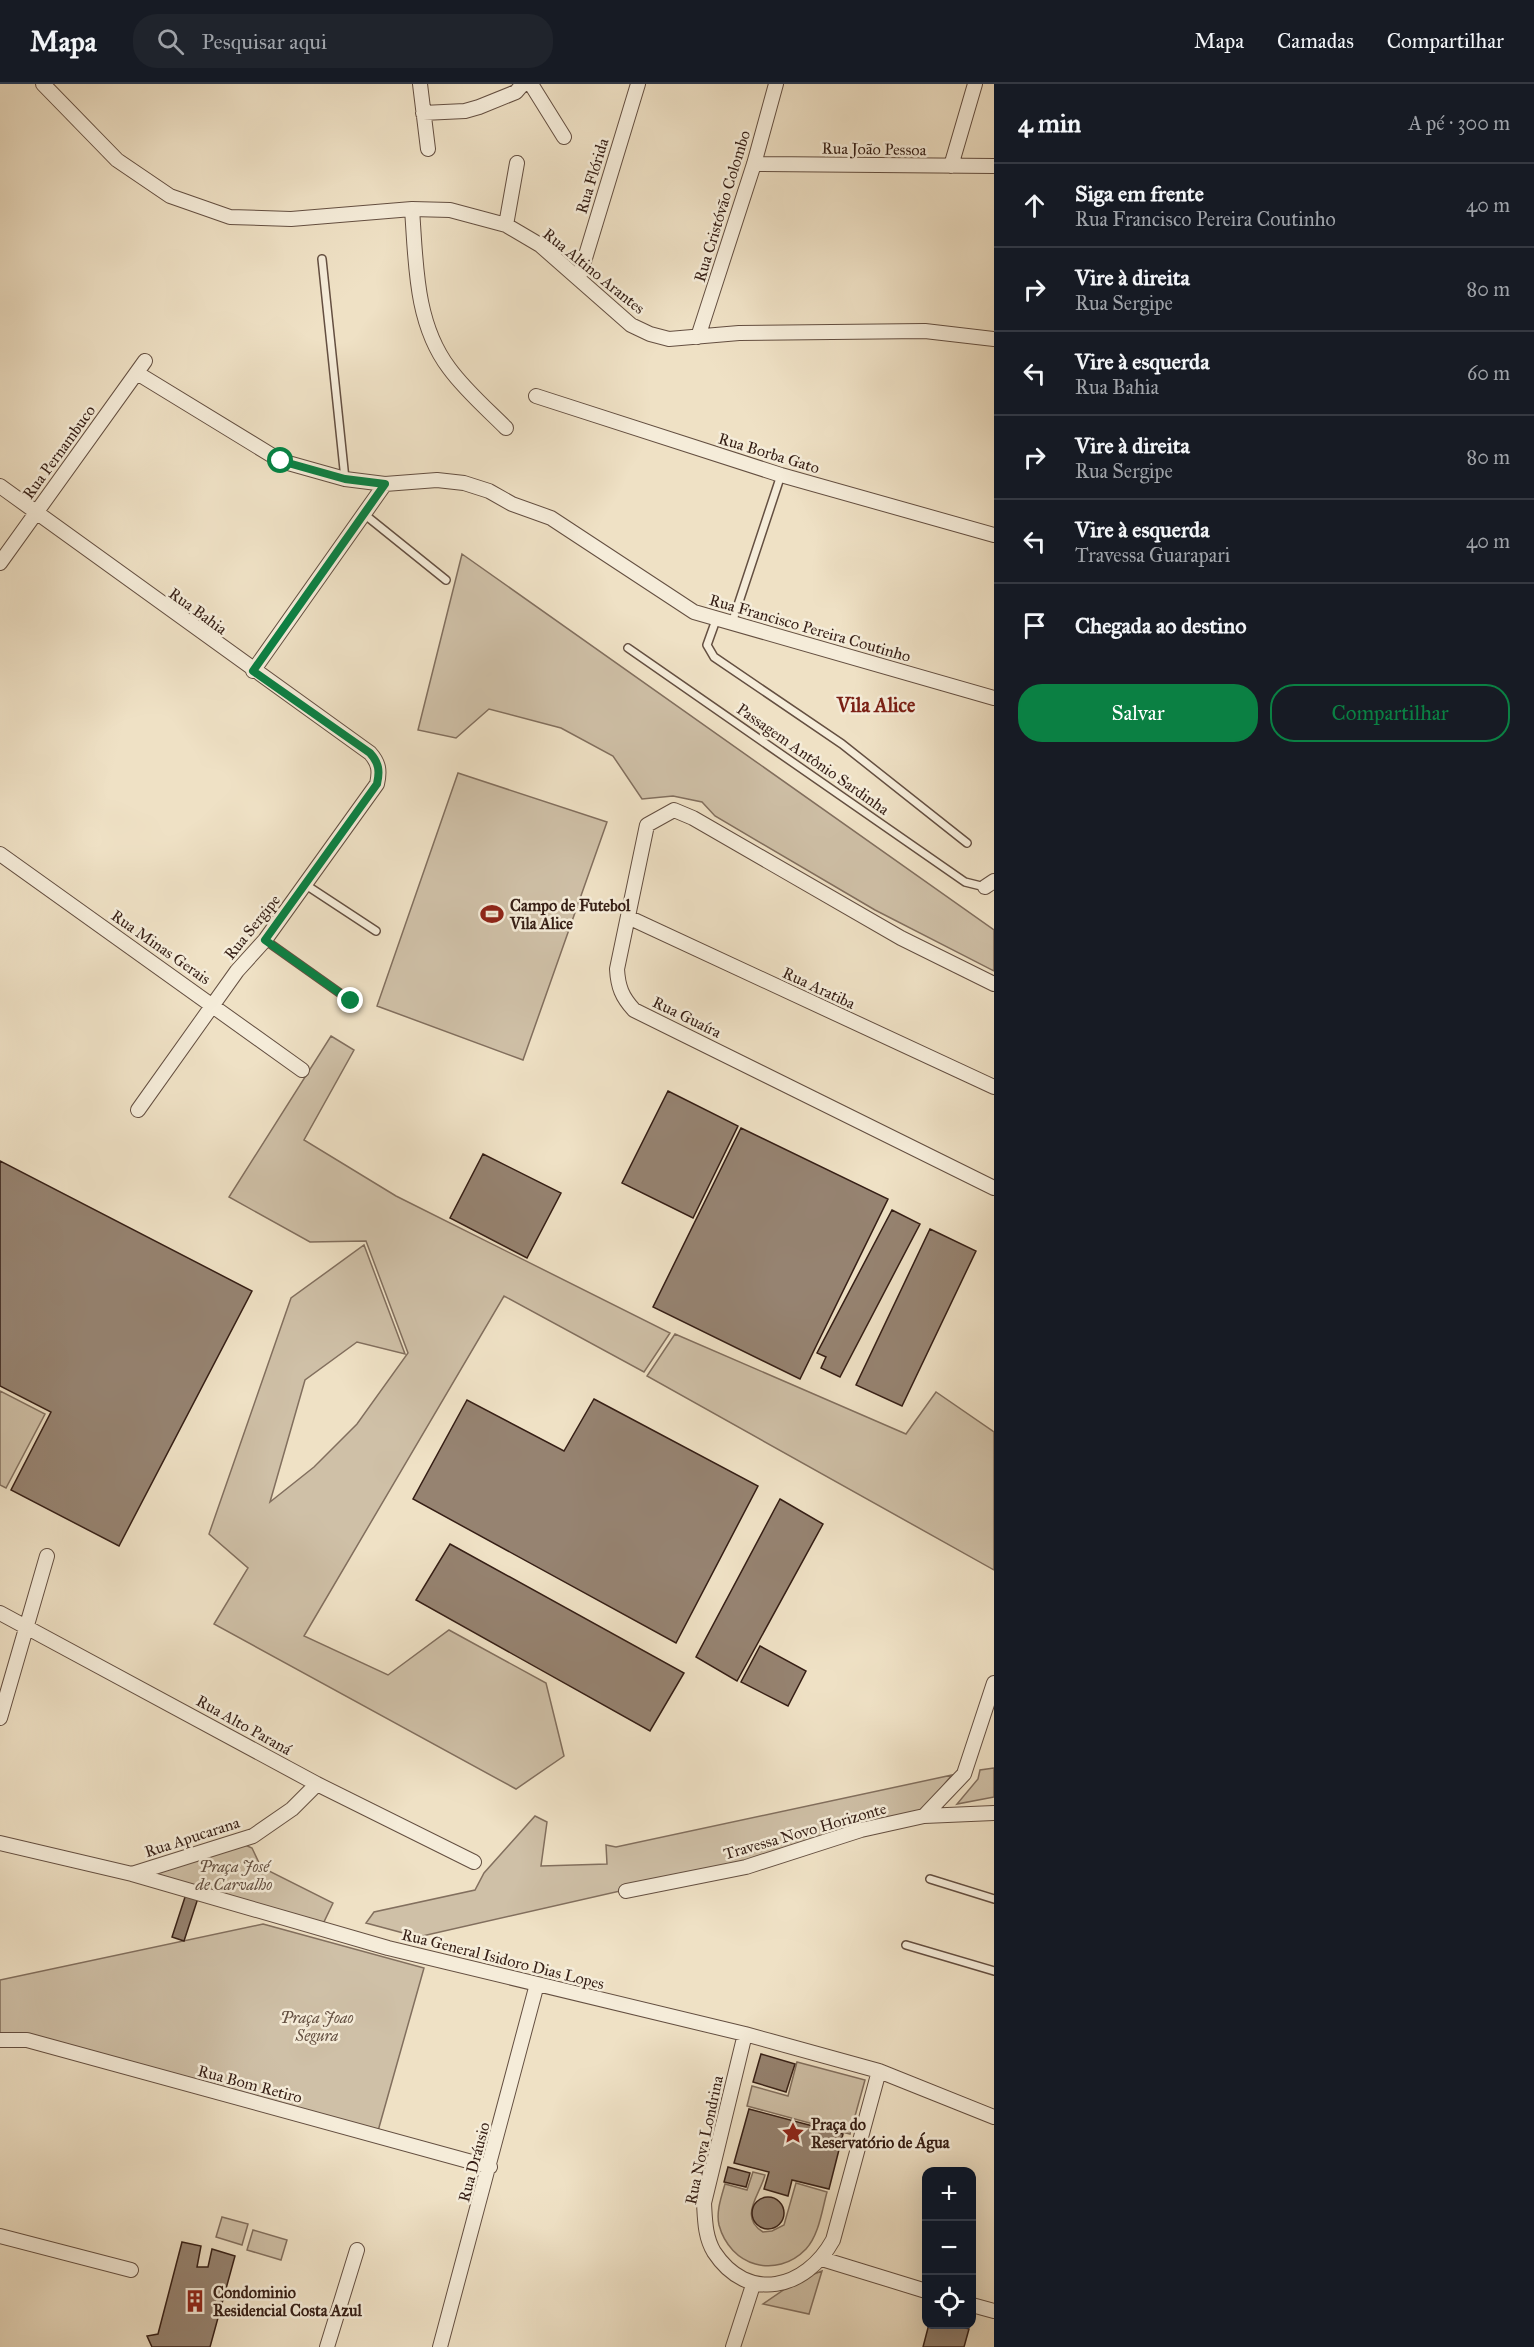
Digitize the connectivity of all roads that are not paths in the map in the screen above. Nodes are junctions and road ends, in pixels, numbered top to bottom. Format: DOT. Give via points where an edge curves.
graph roads {
  1 [pos="43,84"];
  2 [pos="420,84"];
  3 [pos="531,84"];
  4 [pos="638,84"];
  5 [pos="776,84"];
  6 [pos="975,84"];
  7 [pos="518,87"];
  8 [pos="423,113"];
  9 [pos="564,137"];
  10 [pos="428,148"];
  11 [pos="518,163"];
  12 [pos="754,164"];
  13 [pos="951,166"];
  14 [pos="994,166"];
  15 [pos="412,209"];
  16 [pos="506,225"];
  17 [pos="322,260"];
  18 [pos="579,278"];
  19 [pos="698,337"];
  20 [pos="994,339"];
  21 [pos="141,367"];
  22 [pos="536,396"];
  23 [pos="506,428"];
  24 [pos="781,475"];
  25 [pos="345,479"];
  26 [pos="385,484"];
  27 [pos="0,486"];
  28 [pos="35,512"];
  29 [pos="364,514"];
  30 [pos="994,535"];
  31 [pos="0,563"];
  32 [pos="446,580"];
  33 [pos="716,620"];
  34 [pos="732,623"];
  35 [pos="628,648"];
  36 [pos="253,671"];
  37 [pos="994,698"];
  38 [pos="377,761"];
  39 [pos="967,843"];
  40 [pos="0,854"];
  41 [pos="989,884"];
  42 [pos="306,885"];
  43 [pos="630,918"];
  44 [pos="376,931"];
  45 [pos="265,940"];
  46 [pos="994,984"];
  47 [pos="351,1001"];
  48 [pos="214,1005"];
  49 [pos="302,1070"];
  50 [pos="994,1088"];
  51 [pos="138,1110"];
  52 [pos="994,1188"];
  53 [pos="47,1556"];
  54 [pos="0,1612"];
  55 [pos="27,1628"];
  56 [pos="994,1683"];
  57 [pos="0,1718"];
  58 [pos="317,1784"];
  59 [pos="994,1813"];
  60 [pos="924,1816"];
  61 [pos="0,1843"];
  62 [pos="474,1862"];
  63 [pos="132,1874"];
  64 [pos="930,1879"];
  65 [pos="626,1891"];
  66 [pos="994,1899"];
  67 [pos="906,1945"];
  68 [pos="994,1971"];
  69 [pos="537,1984"];
  70 [pos="745,2034"];
  71 [pos="0,2040"];
  72 [pos="879,2072"];
  73 [pos="994,2117"];
  74 [pos="490,2167"];
  75 [pos="0,2236"];
  76 [pos="357,2250"];
  77 [pos="822,2259"];
  78 [pos="131,2270"];
  79 [pos="753,2285"];
  80 [pos="922,2289"];
  81 [pos="976,2305"];
  82 [pos="994,2311"];
  83 [pos="327,2347"];
  84 [pos="440,2347"];
  85 [pos="733,2347"];
  1 -- 15 [label="street, Rua Altino Arantes" via="117,160 170,196 230,218 291,219"];
  2 -- 8 [label="street"];
  3 -- 9 [label="street"];
  4 -- 18 [label="street, Rua Flórida"];
  5 -- 12 [label="street, Rua Cristóvão Colombo"];
  6 -- 13 [label="street"];
  7 -- 8 [label="street" via="465,111"];
  8 -- 10 [label="street"];
  11 -- 16 [label="street"];
  12 -- 13 [label="street, Rua João Pessoa"];
  12 -- 19 [label="street, Rua Cristóvão Colombo"];
  13 -- 14 [label="street, Rua João Pessoa"];
  15 -- 16 [label="street, Rua Altino Arantes" via="450,210"];
  15 -- 23 [label="street" via="419,296 436,347 449,369"];
  16 -- 18 [label="street, Rua Altino Arantes" via="540,245"];
  17 -- 25 [label="lane"];
  18 -- 19 [label="street, Rua Altino Arantes" via="631,325 669,339"];
  19 -- 20 [label="street, Rua Altino Arantes" via="925,331"];
  21 -- 25 [label="street, Rua Francisco Pereira Coutinho" via="262,452"];
  21 -- 28 [label="street, Rua Pernambuco"];
  22 -- 24 [label="street, Rua Borba Gato"];
  24 -- 30 [label="street, Rua Borba Gato"];
  24 -- 34 [label="lane"];
  25 -- 26 [label="street, Rua Francisco Pereira Coutinho"];
  26 -- 29 [label="street"];
  26 -- 33 [label="street, Rua Francisco Pereira Coutinho" via="437,480 489,491 551,518 663,594"];
  27 -- 28 [label="street, Rua Bahia"];
  28 -- 31 [label="street, Rua Pernambuco"];
  28 -- 36 [label="street, Rua Bahia"];
  29 -- 32 [label="lane"];
  29 -- 36 [label="street"];
  33 -- 34 [label="street, Rua Francisco Pereira Coutinho"];
  33 -- 39 [label="lane" via="707,645 714,657 842,744"];
  34 -- 37 [label="street, Rua Francisco Pereira Coutinho"];
  35 -- 41 [label="lane, Passagem Antônio Sardinha" via="965,882"];
  36 -- 38 [label="street, Rua Bahia"];
  38 -- 42 [label="street, Rua Sergipe" via="377,784"];
  40 -- 48 [label="street, Rua Minas Gerais"];
  42 -- 44 [label="lane"];
  42 -- 45 [label="street, Rua Sergipe"];
  43 -- 46 [label="street, Rua Guaíra" via="647,825 674,810 901,938"];
  43 -- 50 [label="street, Rua Aratiba"];
  43 -- 52 [label="street, Rua Guaíra" via="617,969 618,985 634,1010"];
  45 -- 47 [label="lane"];
  45 -- 48 [label="street, Rua Sergipe"];
  48 -- 49 [label="street, Rua Minas Gerais"];
  48 -- 51 [label="street, Rua Sergipe"];
  53 -- 55 [label="street"];
  54 -- 55 [label="street, Rua Alto Paraná"];
  55 -- 57 [label="street"];
  55 -- 58 [label="street, Rua Alto Paraná"];
  56 -- 60 [label="street" via="964,1774"];
  58 -- 62 [label="street, Rua Alto Paraná"];
  58 -- 63 [label="street, Rua Apucarana" via="292,1809 253,1836"];
  59 -- 60 [label="street, Travessa Novo Horizonte"];
  60 -- 65 [label="street, Travessa Novo Horizonte" via="861,1830 746,1867"];
  61 -- 63 [label="street, Rua General Isidoro Dias Lopes"];
  63 -- 69 [label="street, Rua General Isidoro Dias Lopes" via="388,1948"];
  64 -- 66 [label="lane"];
  67 -- 68 [label="lane"];
  69 -- 70 [label="street, Rua General Isidoro Dias Lopes"];
  69 -- 74 [label="street, Rua Dráusio"];
  70 -- 72 [label="street, Rua General Isidoro Dias Lopes"];
  70 -- 79 [label="street, Rua Nova Londrina" via="704,2203 705,2229 714,2251 733,2274"];
  71 -- 74 [label="street, Rua Bom Retiro" via="27,2040"];
  72 -- 73 [label="street, Rua General Isidoro Dias Lopes"];
  72 -- 77 [label="street" via="833,2240"];
  74 -- 84 [label="street, Rua Dráusio"];
  75 -- 78 [label="street"];
  76 -- 83 [label="street"];
  77 -- 79 [label="street" via="782,2283"];
  77 -- 80 [label="street"];
  79 -- 85 [label="street"];
  81 -- 82 [label="street"];
}
